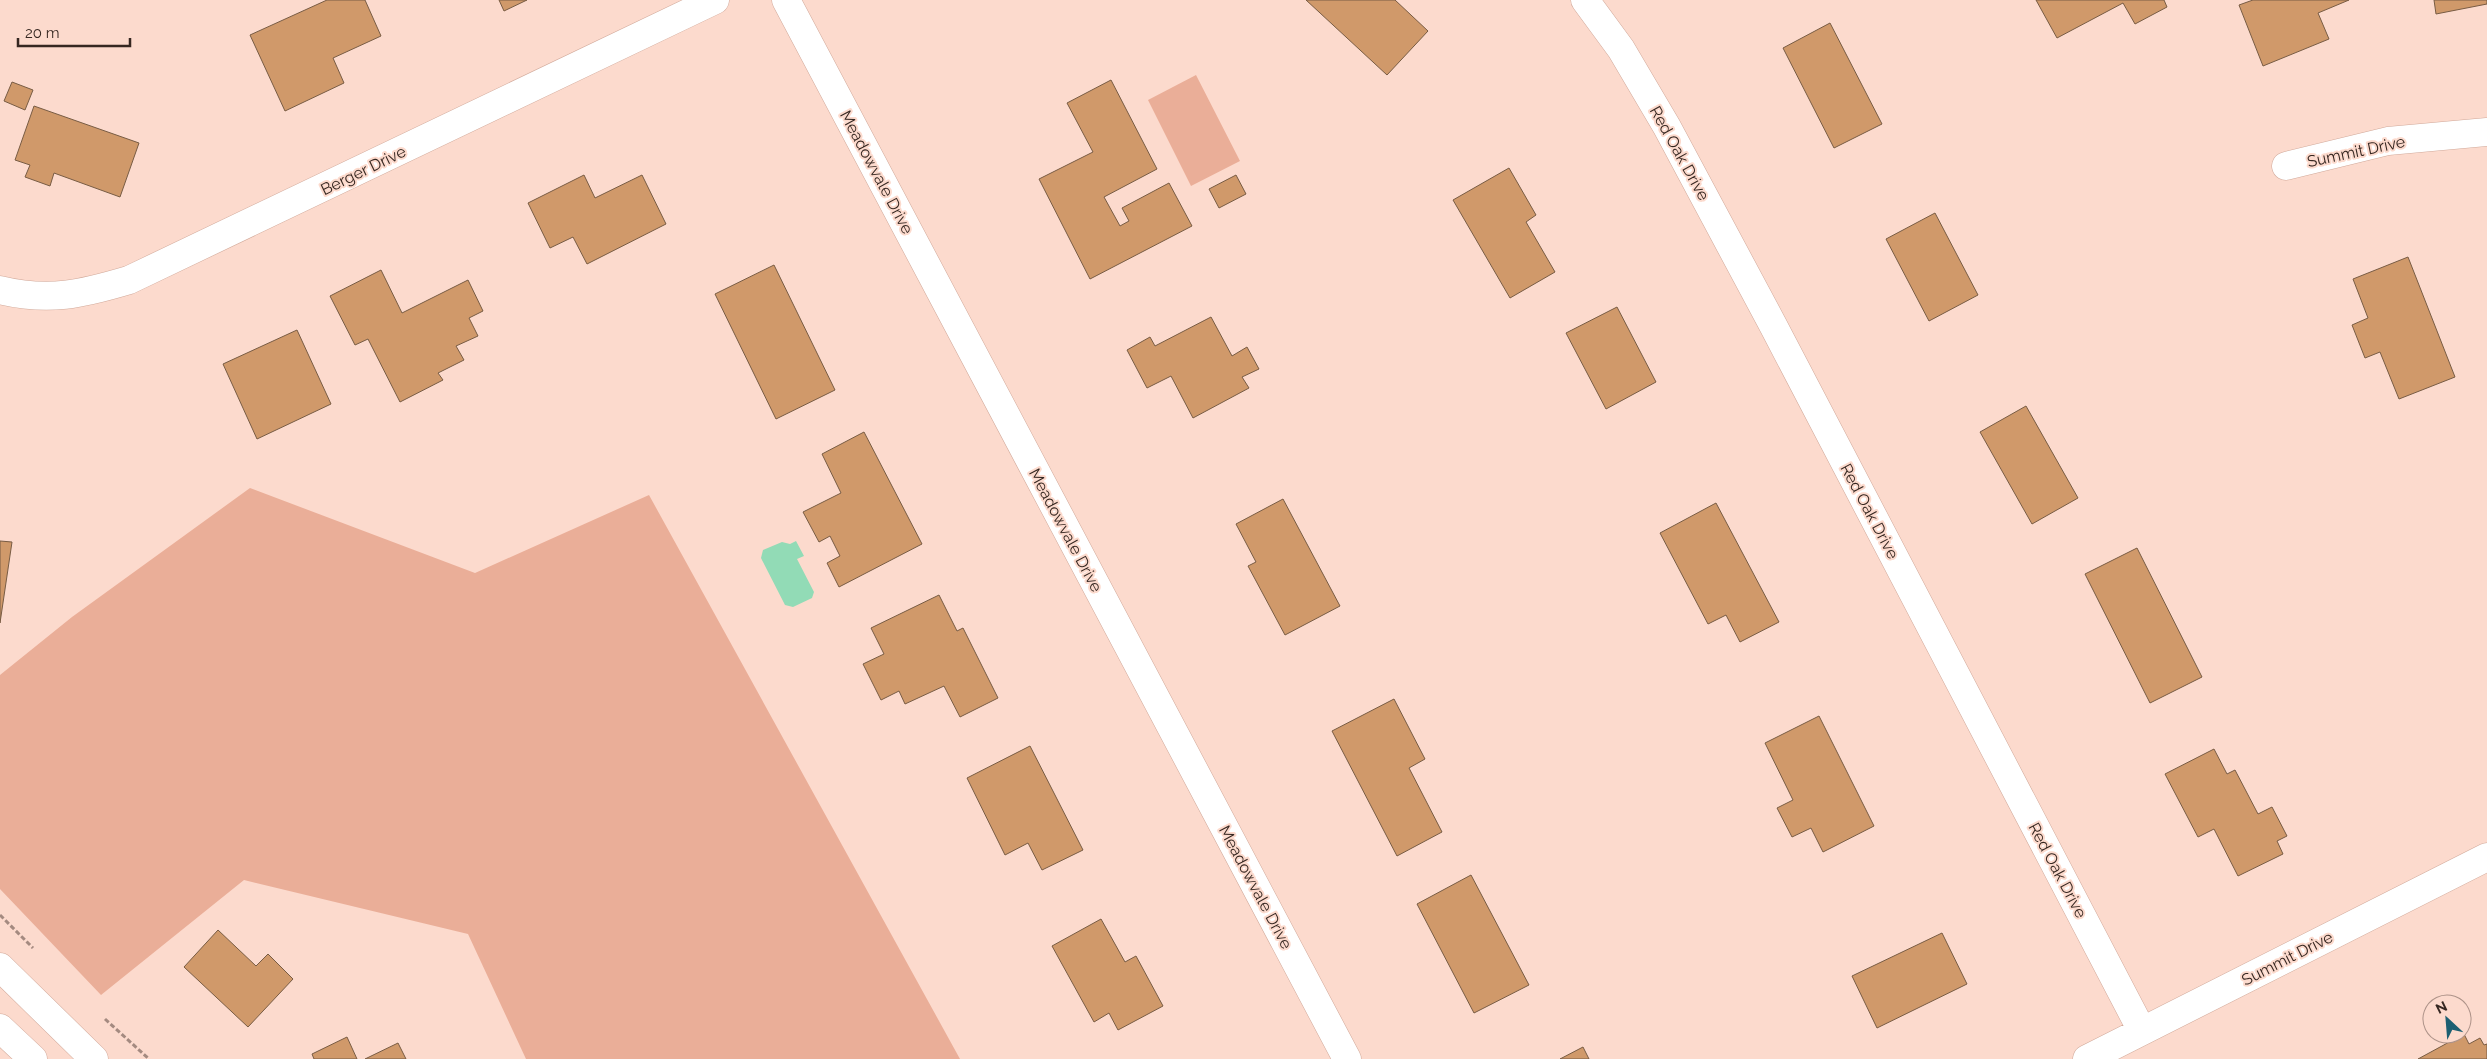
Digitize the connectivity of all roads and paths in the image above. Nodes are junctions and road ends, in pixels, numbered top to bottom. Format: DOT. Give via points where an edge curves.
graph roads {
  1 [pos="715,0"];
  2 [pos="786,0"];
  3 [pos="1585,0"];
  4 [pos="2487,132"];
  5 [pos="2286,166"];
  6 [pos="0,290"];
  7 [pos="2487,857"];
  8 [pos="0,967"];
  9 [pos="0,1028"];
  10 [pos="2142,1031"];
  11 [pos="32,1059"];
  12 [pos="94,1059"];
  13 [pos="1347,1059"];
  14 [pos="2088,1059"];
  1 -- 6 [label="street, Berger Drive" via="129,280 79,294 27,296"];
  2 -- 13 [label="street, Meadowvale Drive"];
  3 -- 10 [label="street, Red Oak Drive" via="1621,49 1667,128"];
  4 -- 5 [label="street, Summit Drive" via="2388,141"];
  7 -- 10 [label="street, Summit Drive"];
  8 -- 12 [label="street"];
  9 -- 11 [label="street"];
  10 -- 14 [label="street, Summit Drive"];
}
